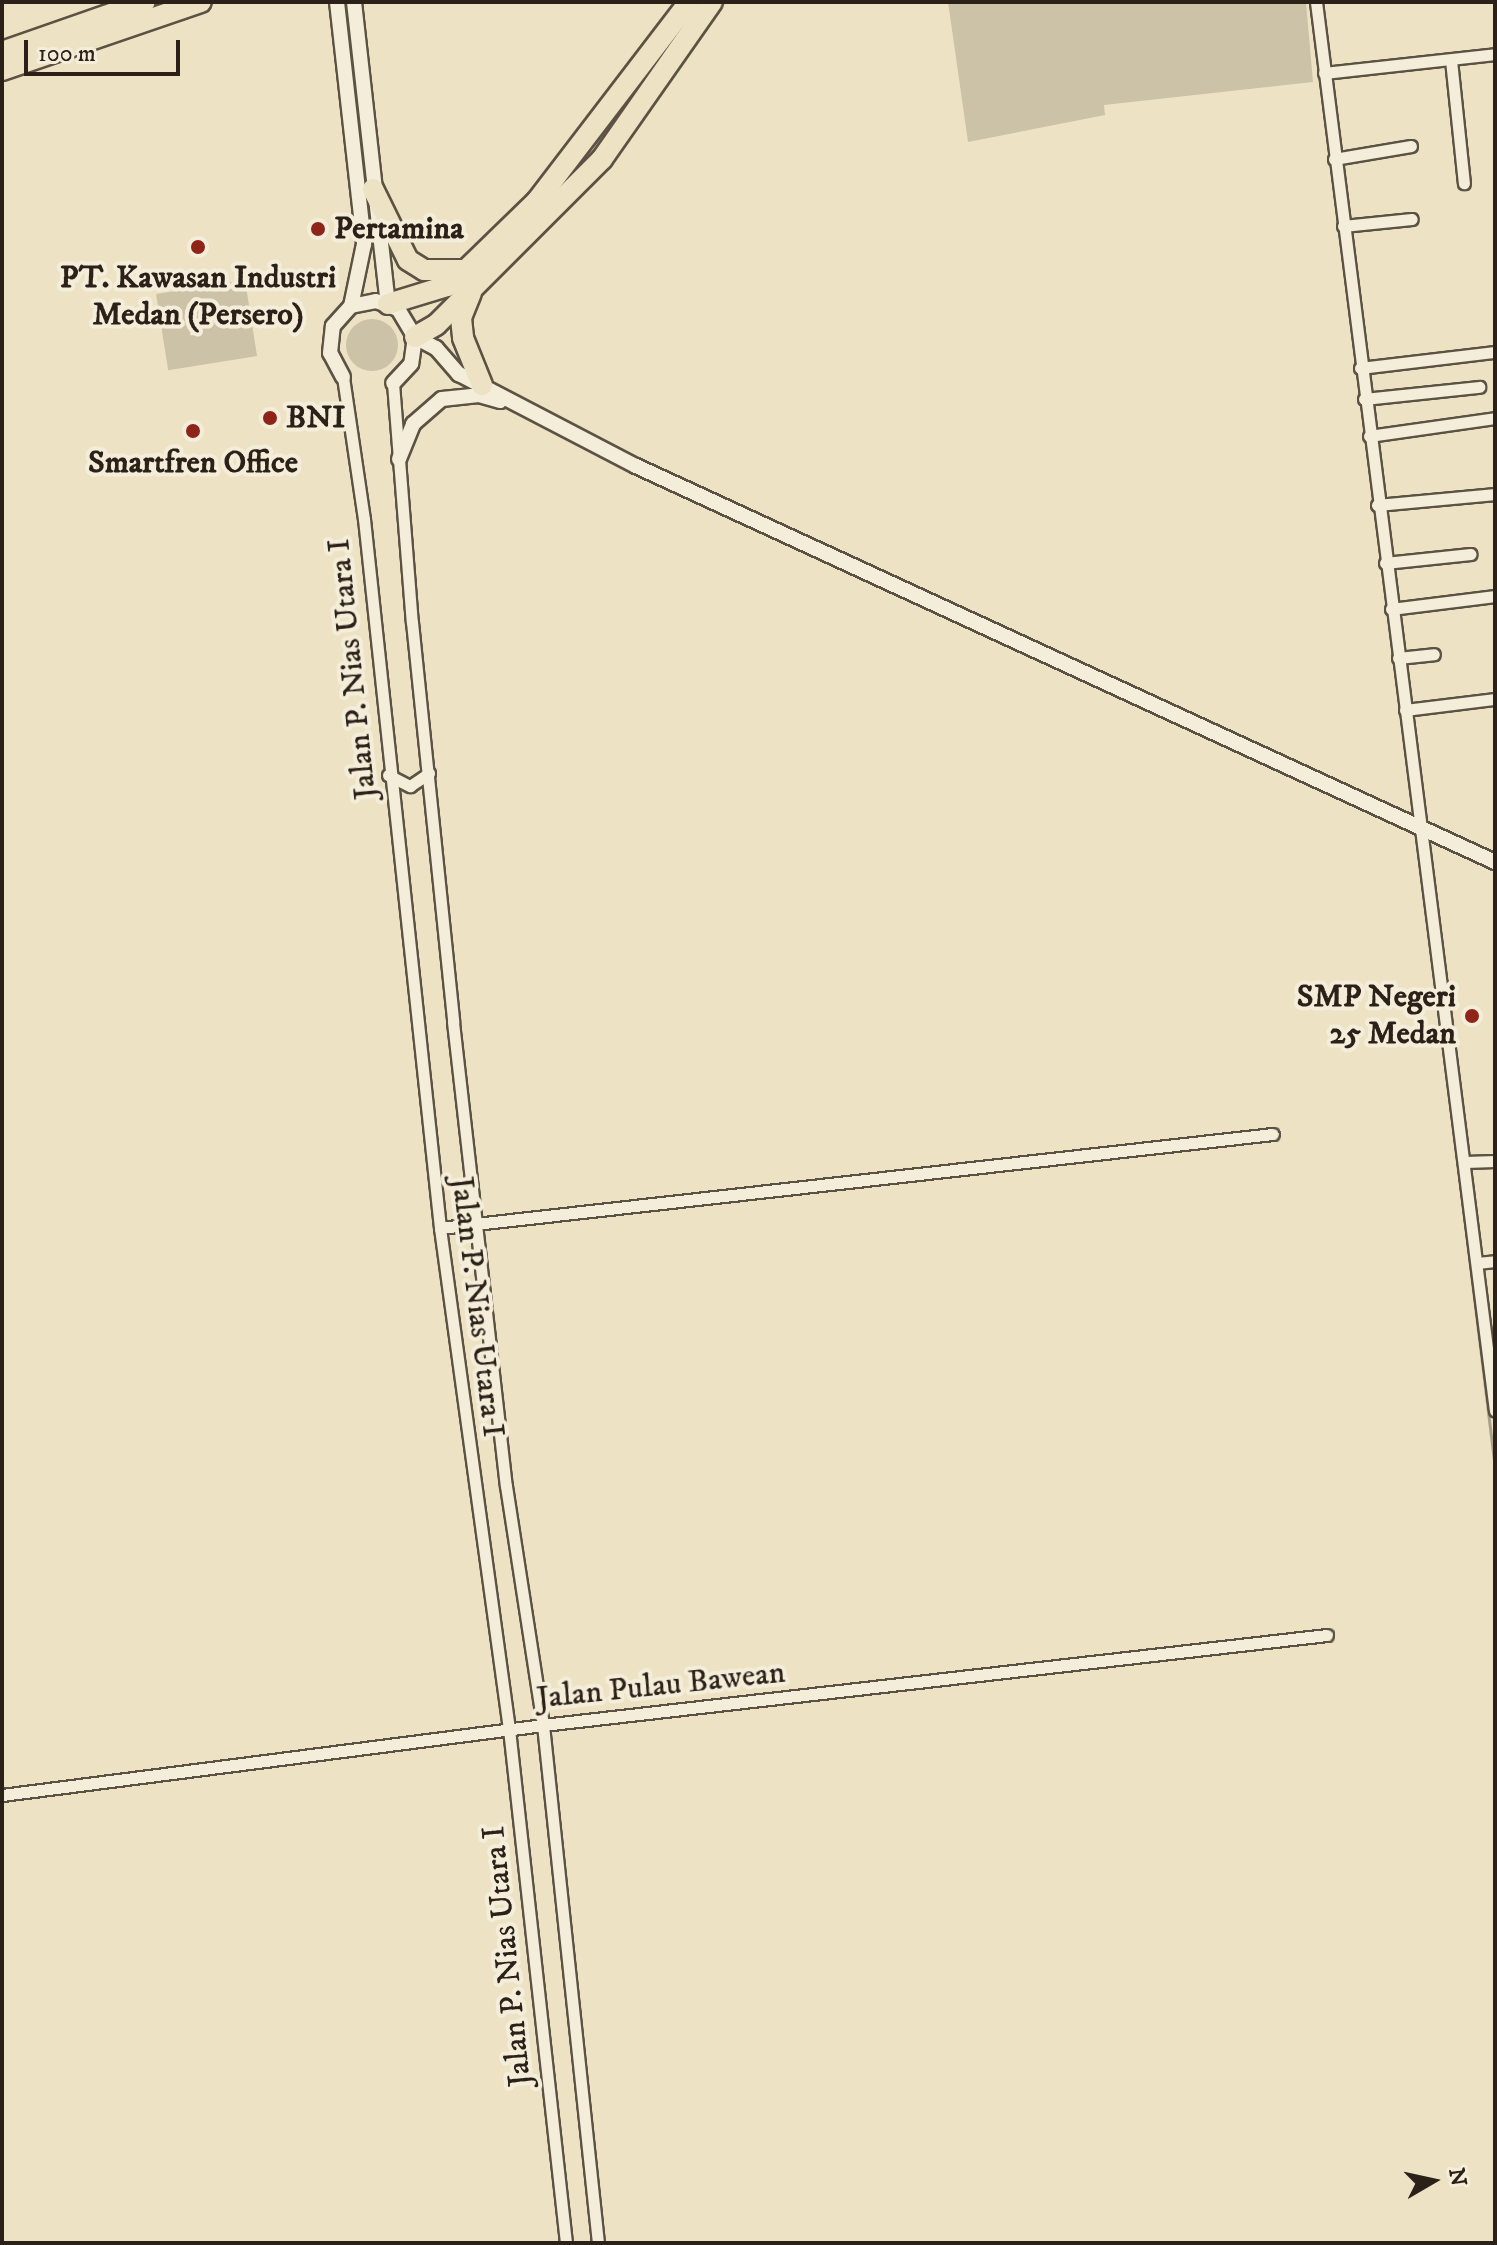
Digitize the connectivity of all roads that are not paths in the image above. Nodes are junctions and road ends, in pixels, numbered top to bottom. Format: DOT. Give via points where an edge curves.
graph roads {
  1 [pos="145,2"];
  2 [pos="201,2"];
  3 [pos="337,2"];
  4 [pos="354,2"];
  5 [pos="689,2"];
  6 [pos="712,2"];
  7 [pos="1316,2"];
  8 [pos="2,52"];
  9 [pos="1495,54"];
  10 [pos="1451,60"];
  11 [pos="2,70"];
  12 [pos="1324,73"];
  13 [pos="1411,146"];
  14 [pos="1334,159"];
  15 [pos="1464,183"];
  16 [pos="373,189"];
  17 [pos="1412,219"];
  18 [pos="1343,226"];
  19 [pos="470,278"];
  20 [pos="388,304"];
  21 [pos="351,306"];
  22 [pos="415,337"];
  23 [pos="1495,352"];
  24 [pos="1360,368"];
  25 [pos="343,377"];
  26 [pos="393,383"];
  27 [pos="482,385"];
  28 [pos="1479,387"];
  29 [pos="1364,399"];
  30 [pos="516,405"];
  31 [pos="1495,418"];
  32 [pos="1369,436"];
  33 [pos="399,459"];
  34 [pos="1495,494"];
  35 [pos="1377,505"];
  36 [pos="1471,554"];
  37 [pos="1385,563"];
  38 [pos="1495,596"];
  39 [pos="1391,609"];
  40 [pos="1434,654"];
  41 [pos="1398,658"];
  42 [pos="1495,699"];
  43 [pos="1405,710"];
  44 [pos="429,773"];
  45 [pos="388,775"];
  46 [pos="1411,824"];
  47 [pos="1495,862"];
  48 [pos="1273,1134"];
  49 [pos="1495,1161"];
  50 [pos="1465,1162"];
  51 [pos="476,1223"];
  52 [pos="440,1228"];
  53 [pos="1495,1261"];
  54 [pos="1477,1263"];
  55 [pos="1492,1364"];
  56 [pos="1495,1411"];
  57 [pos="1327,1635"];
  58 [pos="543,1725"];
  59 [pos="509,1729"];
  60 [pos="2,1795"];
  61 [pos="566,2243"];
  62 [pos="598,2243"];
  1 -- 8 [label="highway"];
  2 -- 11 [label="highway"];
  3 -- 21 [label="street" via="364,244"];
  4 -- 16 [label="street"];
  5 -- 19 [label="highway" via="537,201"];
  6 -- 19 [label="highway" via="602,159"];
  7 -- 12 [label="street"];
  9 -- 10 [label="street"];
  10 -- 12 [label="street"];
  10 -- 15 [label="street"];
  12 -- 14 [label="street"];
  13 -- 14 [label="street"];
  14 -- 18 [label="street"];
  16 -- 19 [label="highway" via="408,260 424,270"];
  16 -- 20 [label="street"];
  17 -- 18 [label="street"];
  18 -- 24 [label="street"];
  19 -- 20 [label="highway"];
  19 -- 22 [label="highway" via="436,325"];
  19 -- 27 [label="highway" via="461,318 463,338"];
  20 -- 21 [label="street"];
  20 -- 22 [label="street" via="406,317"];
  21 -- 25 [label="street" via="329,339"];
  22 -- 26 [label="street" via="411,364"];
  22 -- 27 [label="street" via="436,348 459,374"];
  23 -- 24 [label="street"];
  24 -- 29 [label="street"];
  25 -- 45 [label="street, Jalan P. Nias Utara I" via="364,519"];
  26 -- 33 [label="street, Jalan P. Nias Utara I"];
  27 -- 30 [label="street"];
  28 -- 29 [label="street"];
  29 -- 32 [label="street"];
  30 -- 33 [label="street" via="479,395 442,399 413,424"];
  30 -- 46 [label="street" via="636,466"];
  31 -- 32 [label="street"];
  32 -- 35 [label="street"];
  33 -- 44 [label="street, Jalan P. Nias Utara I"];
  34 -- 35 [label="street"];
  35 -- 37 [label="street"];
  36 -- 37 [label="street"];
  37 -- 39 [label="street"];
  38 -- 39 [label="street"];
  39 -- 41 [label="street"];
  40 -- 41 [label="street"];
  41 -- 43 [label="street"];
  42 -- 43 [label="street"];
  43 -- 46 [label="street"];
  44 -- 45 [label="street" via="410,786"];
  44 -- 51 [label="street, Jalan P. Nias Utara I"];
  45 -- 52 [label="street, Jalan P. Nias Utara I"];
  46 -- 47 [label="street"];
  46 -- 50 [label="street"];
  48 -- 51 [label="street"];
  49 -- 50 [label="street"];
  50 -- 54 [label="street"];
  51 -- 52 [label="street"];
  51 -- 58 [label="street, Jalan P. Nias Utara I" via="506,1486"];
  52 -- 59 [label="street, Jalan P. Nias Utara I"];
  53 -- 54 [label="street"];
  54 -- 55 [label="street"];
  55 -- 56 [label="street"];
  57 -- 58 [label="street, Jalan Pulau Bawean"];
  58 -- 59 [label="street, Jalan Pulau Bawean"];
  58 -- 62 [label="street, Jalan P. Nias Utara I"];
  59 -- 60 [label="street, Jalan Pulau Bawean"];
  59 -- 61 [label="street, Jalan P. Nias Utara I"];
}
